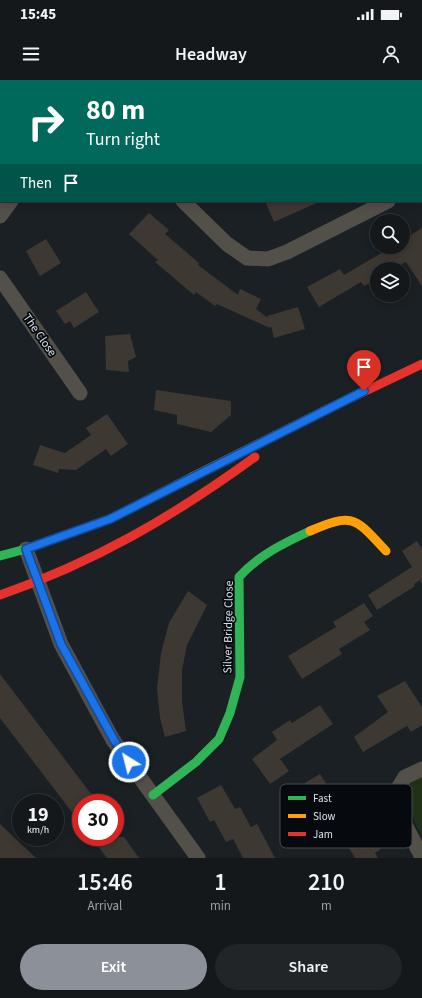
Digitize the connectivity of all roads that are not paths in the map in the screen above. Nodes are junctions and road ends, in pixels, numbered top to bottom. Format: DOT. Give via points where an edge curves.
graph roads {
  1 [pos="10,202"];
  2 [pos="184,202"];
  3 [pos="386,202"];
  4 [pos="0,216"];
  5 [pos="0,278"];
  6 [pos="422,364"];
  7 [pos="80,393"];
  8 [pos="301,422"];
  9 [pos="26,549"];
  10 [pos="386,551"];
  11 [pos="0,556"];
  12 [pos="37,583"];
  13 [pos="0,595"];
  14 [pos="422,769"];
  15 [pos="400,784"];
  16 [pos="153,795"];
  17 [pos="412,838"];
  18 [pos="422,857"];
  19 [pos="198,858"];
  1 -- 4 [label="street"];
  2 -- 3 [label="street" via="227,244 246,258 268,259"];
  5 -- 7 [label="street, The Close"];
  6 -- 8 [label="main road"];
  8 -- 9 [label="main road" via="110,519"];
  8 -- 12 [label="main road" via="200,497 120,545"];
  9 -- 11 [label="main road"];
  9 -- 12 [label="street"];
  10 -- 16 [label="main road, Silver Bridge Close" via="360,524 344,519 278,546 250,565 239,577 240,677 230,713 219,739 196,762"];
  12 -- 13 [label="main road"];
  12 -- 16 [label="street" via="61,644 92,703 114,740"];
  14 -- 15 [label="street" via="405,776"];
  16 -- 19 [label="street"];
  17 -- 18 [label="street"];
}
